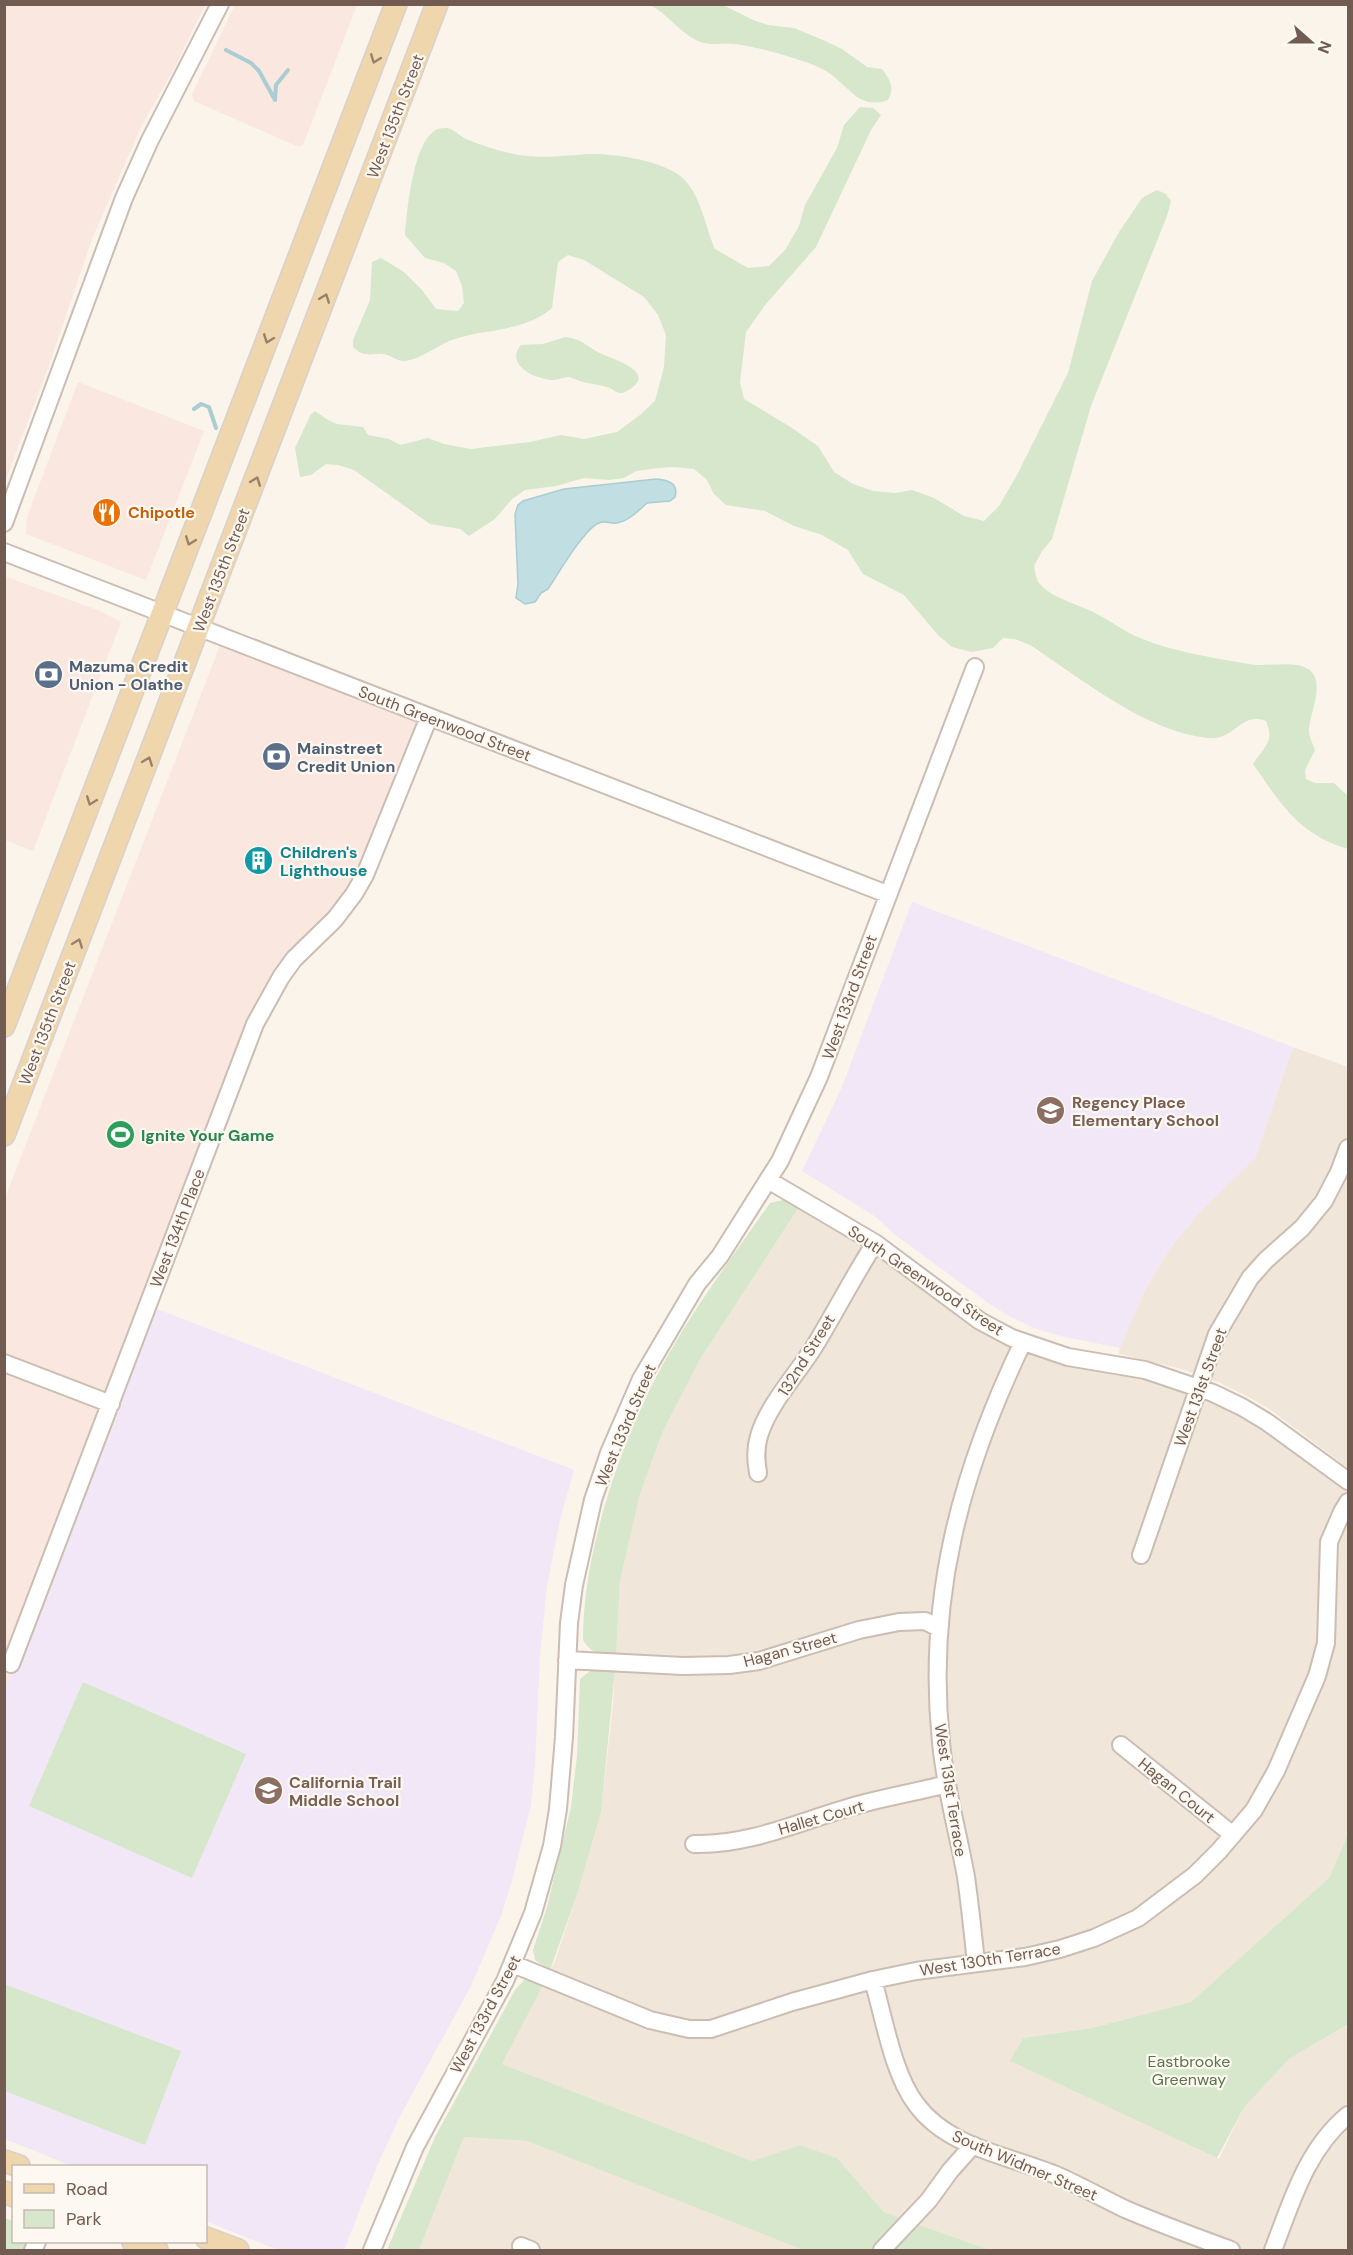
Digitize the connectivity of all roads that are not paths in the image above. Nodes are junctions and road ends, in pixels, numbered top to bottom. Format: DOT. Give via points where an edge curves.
graph roads {
  1 [pos="220,4"];
  2 [pos="396,4"];
  3 [pos="437,4"];
  4 [pos="4,523"];
  5 [pos="4,552"];
  6 [pos="162,614"];
  7 [pos="199,628"];
  8 [pos="975,667"];
  9 [pos="429,717"];
  10 [pos="887,894"];
  11 [pos="4,1026"];
  12 [pos="4,1135"];
  13 [pos="1348,1148"];
  14 [pos="768,1180"];
  15 [pos="875,1243"];
  16 [pos="1023,1342"];
  17 [pos="4,1363"];
  18 [pos="1199,1387"];
  19 [pos="111,1404"];
  20 [pos="758,1473"];
  21 [pos="1348,1481"];
  22 [pos="1348,1502"];
  23 [pos="1141,1555"];
  24 [pos="939,1628"];
  25 [pos="567,1660"];
  26 [pos="11,1664"];
  27 [pos="1120,1745"];
  28 [pos="946,1784"];
  29 [pos="1233,1835"];
  30 [pos="694,1844"];
  31 [pos="976,1963"];
  32 [pos="513,1964"];
  33 [pos="873,1980"];
  34 [pos="1348,2115"];
  35 [pos="973,2145"];
  36 [pos="207,2238"];
  37 [pos="138,2243"];
  38 [pos="157,2250"];
  39 [pos="238,2250"];
  40 [pos="372,2250"];
  41 [pos="882,2250"];
  42 [pos="1231,2250"];
  43 [pos="1273,2250"];
  1 -- 4 [label="street" via="124,198"];
  2 -- 6 [label="main road, one-way"];
  7 -- 3 [label="main road, West 135th Street, one-way"];
  5 -- 6 [label="street, South Greenwood Street"];
  6 -- 7 [label="street, South Greenwood Street"];
  6 -- 11 [label="main road, one-way"];
  7 -- 9 [label="street, South Greenwood Street"];
  12 -- 7 [label="main road, West 135th Street, one-way"];
  8 -- 10 [label="street, West 133rd Street"];
  9 -- 10 [label="street, South Greenwood Street"];
  9 -- 19 [label="street, West 134th Place" via="365,875 335,919 294,959 255,1024"];
  10 -- 14 [label="street, West 133rd Street" via="819,1077"];
  13 -- 18 [label="street, West 131st Street" via="1324,1202 1260,1266 1233,1303 1216,1334"];
  14 -- 15 [label="street, South Greenwood Street"];
  14 -- 25 [label="street, West 133rd Street" via="720,1256 697,1284 641,1379 621,1424 583,1540"];
  15 -- 16 [label="street, South Greenwood Street" via="980,1321"];
  15 -- 20 [label="street, 132nd Street" via="769,1413 755,1454"];
  16 -- 18 [label="street, South Greenwood Street" via="1068,1357 1145,1370"];
  16 -- 24 [label="street, West 131st Terrace" via="990,1412 963,1493 946,1561"];
  17 -- 19 [label="street"];
  18 -- 21 [label="street, South Greenwood Street" via="1267,1422"];
  18 -- 23 [label="street, West 131st Street"];
  19 -- 26 [label="street, West 134th Place"];
  22 -- 29 [label="street, West 130th Terrace" via="1329,1542 1326,1643 1317,1676 1276,1772 1254,1810"];
  24 -- 25 [label="street, Hagan Street" via="925,1621 885,1625 759,1661 729,1665"];
  24 -- 28 [label="street, West 131st Terrace" via="939,1712"];
  25 -- 32 [label="street, West 133rd Street" via="564,1737 552,1846 533,1914"];
  27 -- 29 [label="street, Hagan Court"];
  28 -- 30 [label="street, Hallet Court" via="731,1841"];
  28 -- 31 [label="street, West 131st Terrace" via="966,1877"];
  29 -- 31 [label="street, West 130th Terrace" via="1195,1875 1127,1923 1060,1949"];
  31 -- 33 [label="street, West 130th Terrace"];
  32 -- 33 [label="street, West 130th Terrace" via="650,2020 689,2029 722,2027 792,2002"];
  32 -- 40 [label="street, West 133rd Street" via="428,2120"];
  33 -- 35 [label="street, South Widmer Street" via="909,2095 942,2130"];
  34 -- 43 [label="street" via="1311,2158"];
  35 -- 41 [label="street"];
  35 -- 42 [label="street, South Widmer Street" via="1032,2165 1147,2218"];
  36 -- 39 [label="main road"];
  37 -- 38 [label="main road"];
}
